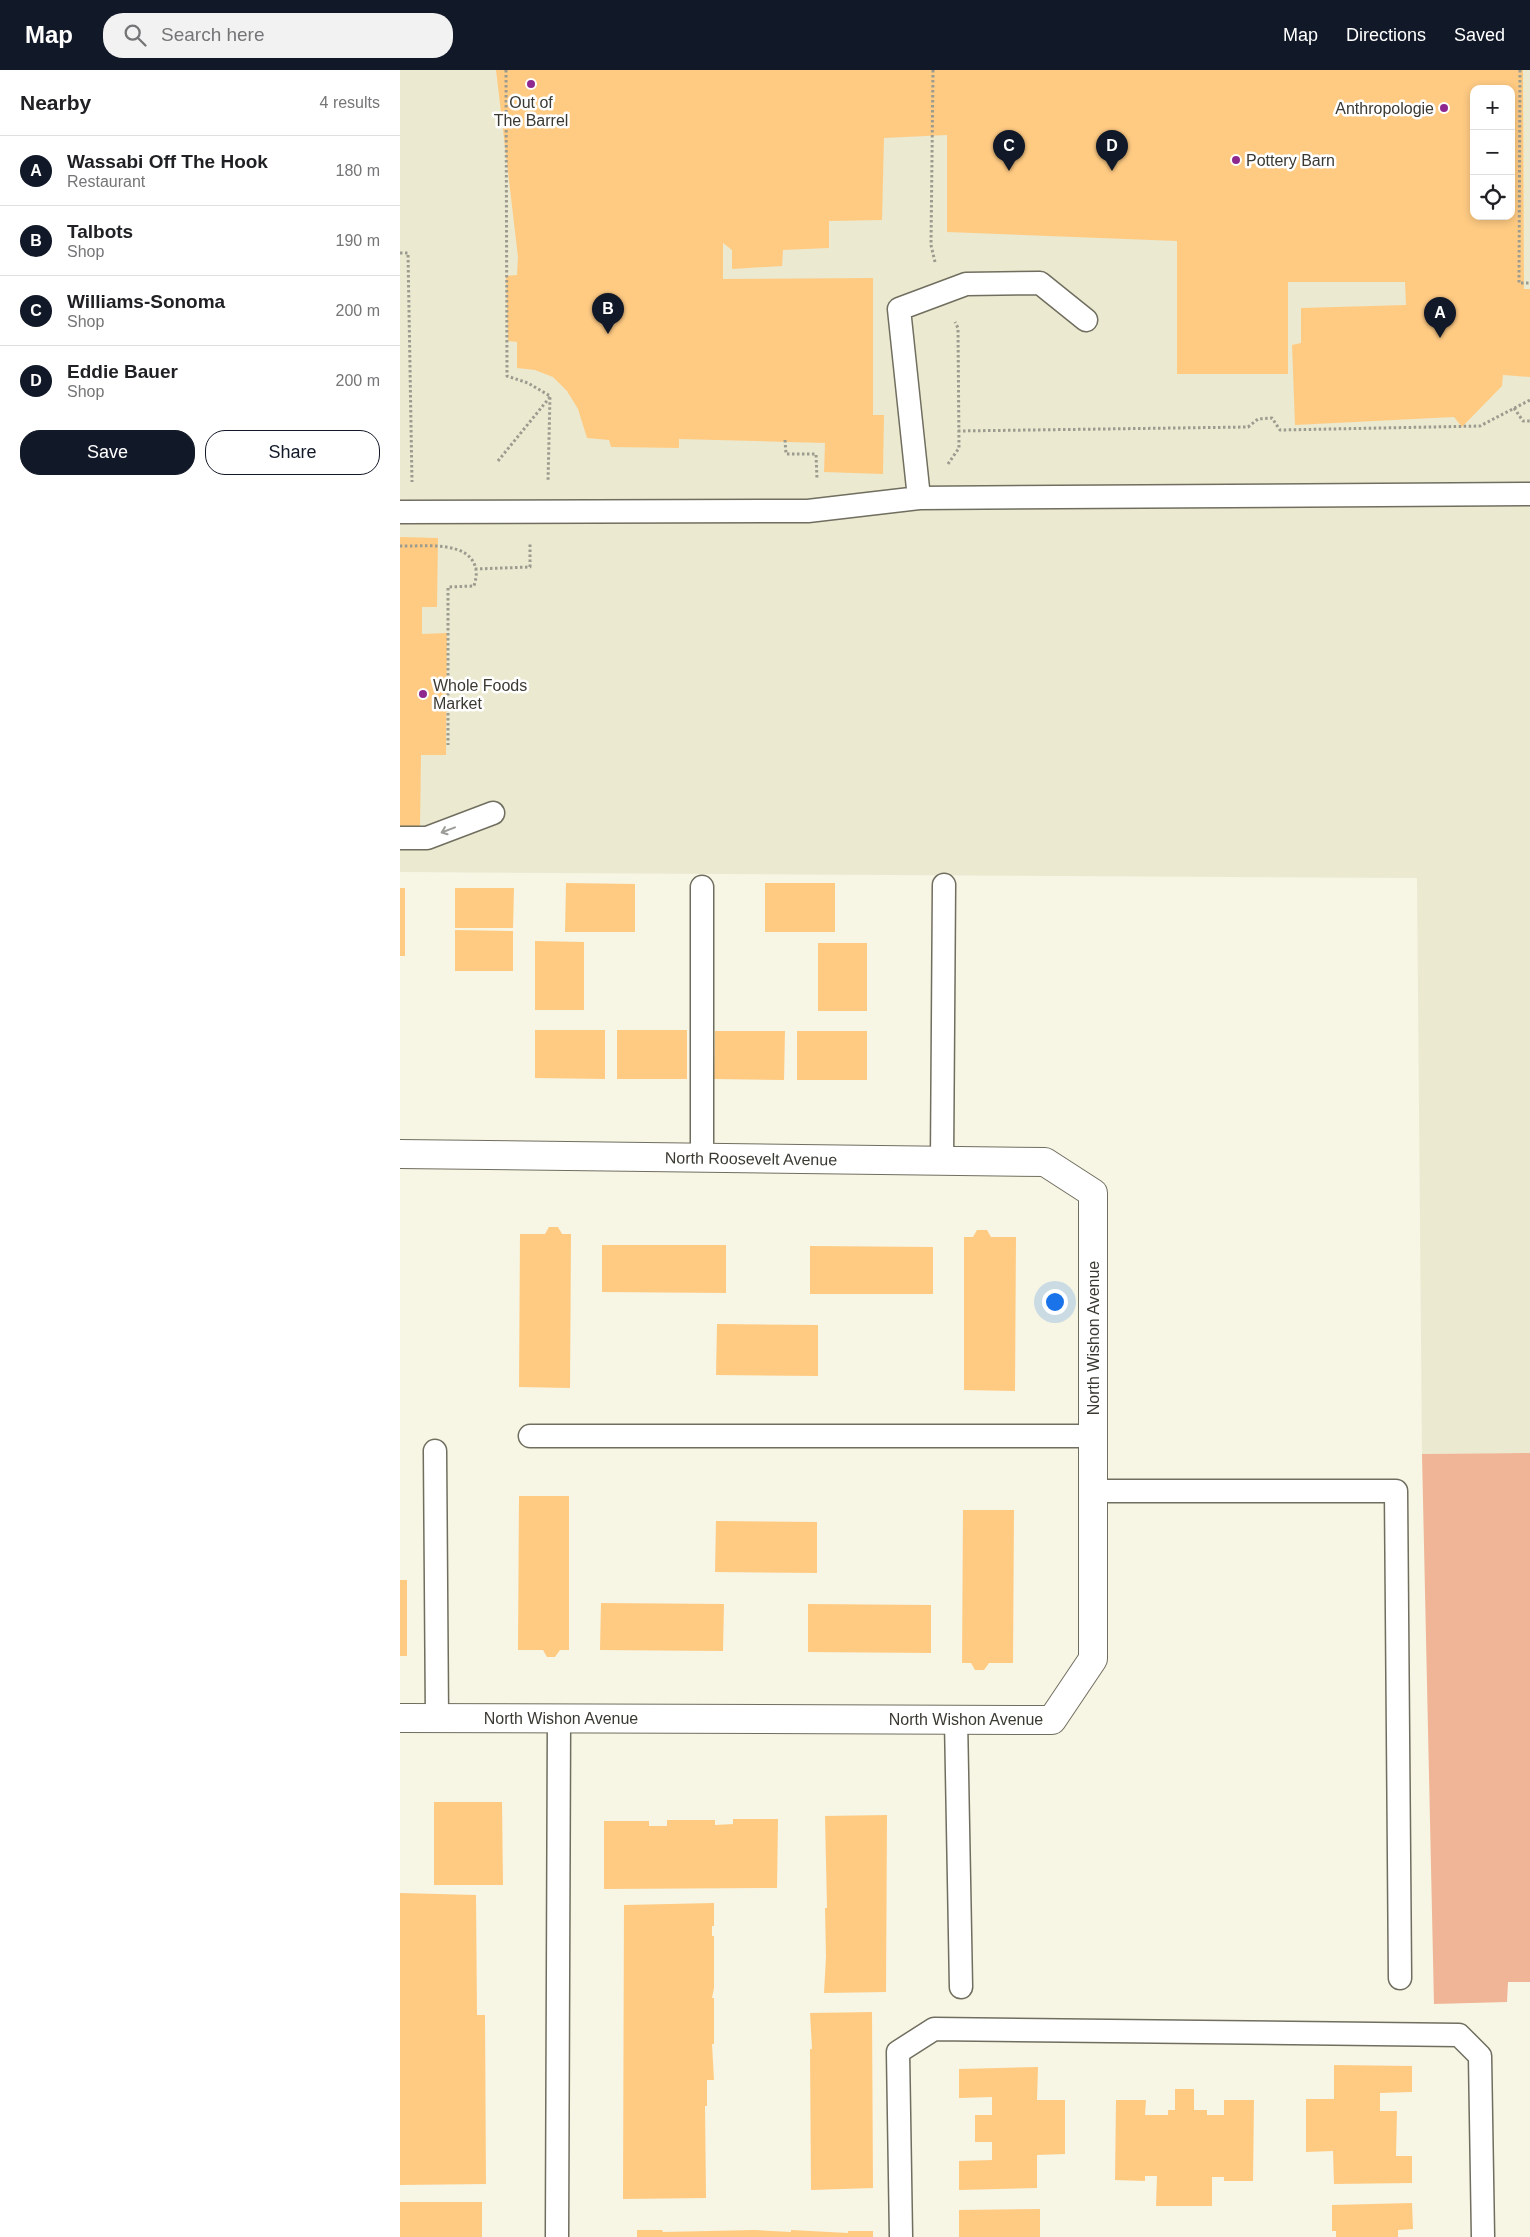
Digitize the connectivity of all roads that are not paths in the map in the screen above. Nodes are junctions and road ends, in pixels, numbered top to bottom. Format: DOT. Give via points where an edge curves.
graph roads {
  1 [pos="1086,320"];
  2 [pos="1530,494"];
  3 [pos="919,498"];
  4 [pos="406,512"];
  5 [pos="493,813"];
  6 [pos="400,838"];
  7 [pos="944,885"];
  8 [pos="702,887"];
  9 [pos="400,1154"];
  10 [pos="702,1158"];
  11 [pos="942,1161"];
  12 [pos="1093,1192"];
  13 [pos="530,1436"];
  14 [pos="1093,1436"];
  15 [pos="435,1452"];
  16 [pos="1093,1491"];
  17 [pos="400,1718"];
  18 [pos="437,1718"];
  19 [pos="559,1719"];
  20 [pos="956,1719"];
  21 [pos="1400,1978"];
  22 [pos="961,1987"];
  23 [pos="557,2237"];
  24 [pos="901,2237"];
  25 [pos="1483,2237"];
  1 -- 3 [label="lane" via="1040,283 966,284 899,309"];
  2 -- 3 [label="lane"];
  3 -- 4 [label="lane" via="808,511"];
  5 -- 6 [label="lane, one-way" via="427,838"];
  7 -- 11 [label="lane"];
  8 -- 10 [label="lane"];
  9 -- 10 [label="street, North Roosevelt Avenue"];
  10 -- 11 [label="street, North Roosevelt Avenue"];
  11 -- 12 [label="street, North Roosevelt Avenue" via="1045,1162"];
  12 -- 14 [label="street, North Wishon Avenue"];
  13 -- 14 [label="lane"];
  14 -- 16 [label="street, North Wishon Avenue"];
  15 -- 18 [label="lane"];
  16 -- 20 [label="street, North Wishon Avenue" via="1093,1659 1052,1720"];
  16 -- 21 [label="lane" via="1396,1491"];
  17 -- 18 [label="street, North Wishon Avenue"];
  18 -- 19 [label="street, North Wishon Avenue"];
  19 -- 20 [label="street, North Wishon Avenue"];
  19 -- 23 [label="lane"];
  20 -- 22 [label="lane"];
  24 -- 25 [label="lane" via="898,2052 934,2029 1459,2035 1480,2056"];
}
